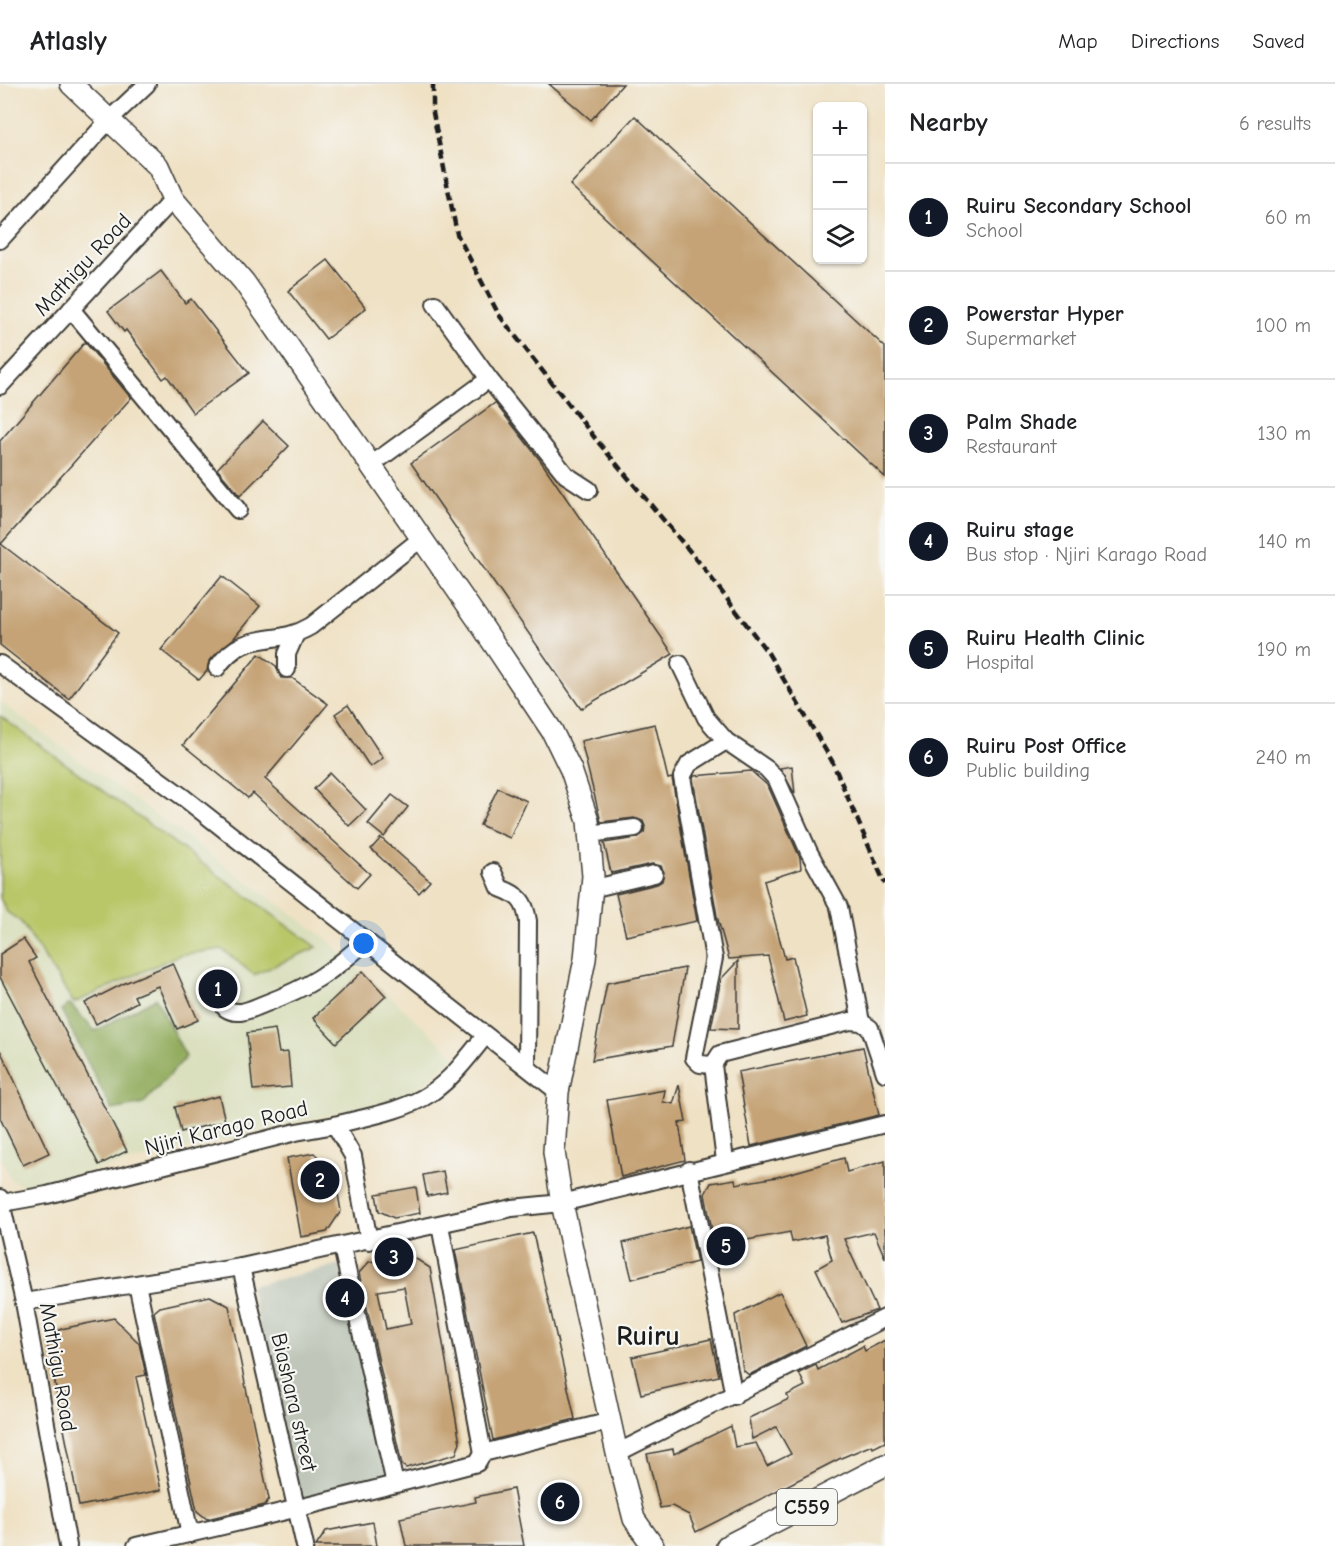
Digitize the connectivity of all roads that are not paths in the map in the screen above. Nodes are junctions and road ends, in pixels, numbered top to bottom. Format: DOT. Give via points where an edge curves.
graph roads {
  1 [pos="71,84"];
  2 [pos="147,84"];
  3 [pos="110,119"];
  4 [pos="173,199"];
  5 [pos="0,240"];
  6 [pos="435,304"];
  7 [pos="71,309"];
  8 [pos="489,379"];
  9 [pos="0,386"];
  10 [pos="371,465"];
  11 [pos="589,490"];
  12 [pos="238,510"];
  13 [pos="422,538"];
  14 [pos="295,636"];
  15 [pos="0,664"];
  16 [pos="680,664"];
  17 [pos="217,668"];
  18 [pos="287,669"];
  19 [pos="726,741"];
  20 [pos="636,828"];
  21 [pos="589,834"];
  22 [pos="493,872"];
  23 [pos="654,874"];
  24 [pos="591,889"];
  25 [pos="366,941"];
  26 [pos="225,1008"];
  27 [pos="861,1022"];
  28 [pos="485,1036"];
  29 [pos="713,1065"];
  30 [pos="527,1066"];
  31 [pos="885,1073"];
  32 [pos="558,1092"];
  33 [pos="885,1124"];
  34 [pos="335,1125"];
  35 [pos="725,1161"];
  36 [pos="689,1170"];
  37 [pos="1,1201"];
  38 [pos="561,1203"];
  39 [pos="440,1225"];
  40 [pos="369,1241"];
  41 [pos="342,1247"];
  42 [pos="241,1267"];
  43 [pos="137,1284"];
  44 [pos="24,1302"];
  45 [pos="885,1318"];
  46 [pos="734,1396"];
  47 [pos="610,1421"];
  48 [pos="483,1453"];
  49 [pos="617,1453"];
  50 [pos="885,1465"];
  51 [pos="395,1484"];
  52 [pos="297,1510"];
  53 [pos="634,1519"];
  54 [pos="190,1534"];
  55 [pos="69,1546"];
  56 [pos="136,1546"];
  57 [pos="305,1546"];
  58 [pos="631,1546"];
  59 [pos="653,1546"];
  60 [pos="727,1546"];
  1 -- 3 [label="main road"];
  2 -- 3 [label="street"];
  3 -- 4 [label="main road" via="158,166"];
  3 -- 5 [label="street"];
  4 -- 7 [label="street, Mathigu Road"];
  4 -- 10 [label="main road" via="244,282"];
  6 -- 8 [label="street"];
  7 -- 9 [label="street, Mathigu Road"];
  7 -- 12 [label="street"];
  8 -- 10 [label="street"];
  8 -- 11 [label="street" via="566,475"];
  10 -- 13 [label="main road"];
  13 -- 14 [label="street"];
  13 -- 21 [label="main road" via="552,731 572,770"];
  14 -- 17 [label="street" via="246,643 226,654"];
  14 -- 18 [label="street" via="287,654"];
  15 -- 25 [label="street" via="183,797"];
  16 -- 19 [label="street" via="706,718"];
  19 -- 27 [label="street" via="777,780 839,907"];
  19 -- 29 [label="street" via="689,764 682,777 714,958 694,1058 700,1064"];
  20 -- 21 [label="street"];
  21 -- 24 [label="main road"];
  22 -- 30 [label="street" via="500,888 515,894 527,912"];
  23 -- 24 [label="street"];
  24 -- 32 [label="main road" via="585,959"];
  25 -- 26 [label="street" via="303,989 242,1012"];
  25 -- 28 [label="street"];
  27 -- 29 [label="street" via="850,1021 730,1049 720,1054"];
  27 -- 31 [label="street" via="870,1028"];
  28 -- 30 [label="street"];
  28 -- 34 [label="street" via="430,1094 393,1110"];
  29 -- 35 [label="street"];
  30 -- 32 [label="street"];
  32 -- 38 [label="main road" via="554,1152"];
  33 -- 35 [label="street"];
  34 -- 37 [label="street, Njiri Karago Road" via="80,1187"];
  34 -- 40 [label="street, Njiri Karago Road" via="353,1156"];
  35 -- 36 [label="street"];
  36 -- 38 [label="street"];
  36 -- 46 [label="street"];
  37 -- 44 [label="street, Mathigu Road"];
  38 -- 39 [label="street" via="512,1208"];
  38 -- 47 [label="main road"];
  39 -- 40 [label="street"];
  39 -- 48 [label="street"];
  40 -- 41 [label="street"];
  41 -- 42 [label="street"];
  41 -- 51 [label="street"];
  42 -- 43 [label="street"];
  42 -- 52 [label="street, Biashara street"];
  43 -- 44 [label="street"];
  43 -- 54 [label="street"];
  44 -- 55 [label="street, Mathigu Road"];
  45 -- 46 [label="street"];
  46 -- 49 [label="street"];
  47 -- 48 [label="street"];
  47 -- 49 [label="main road"];
  48 -- 51 [label="street" via="477,1463"];
  49 -- 53 [label="main road"];
  50 -- 60 [label="main road, C559"];
  51 -- 52 [label="street"];
  52 -- 54 [label="street"];
  52 -- 57 [label="street, Biashara street"];
  53 -- 58 [label="main road"];
  53 -- 59 [label="main road"];
  54 -- 56 [label="street"];
}
